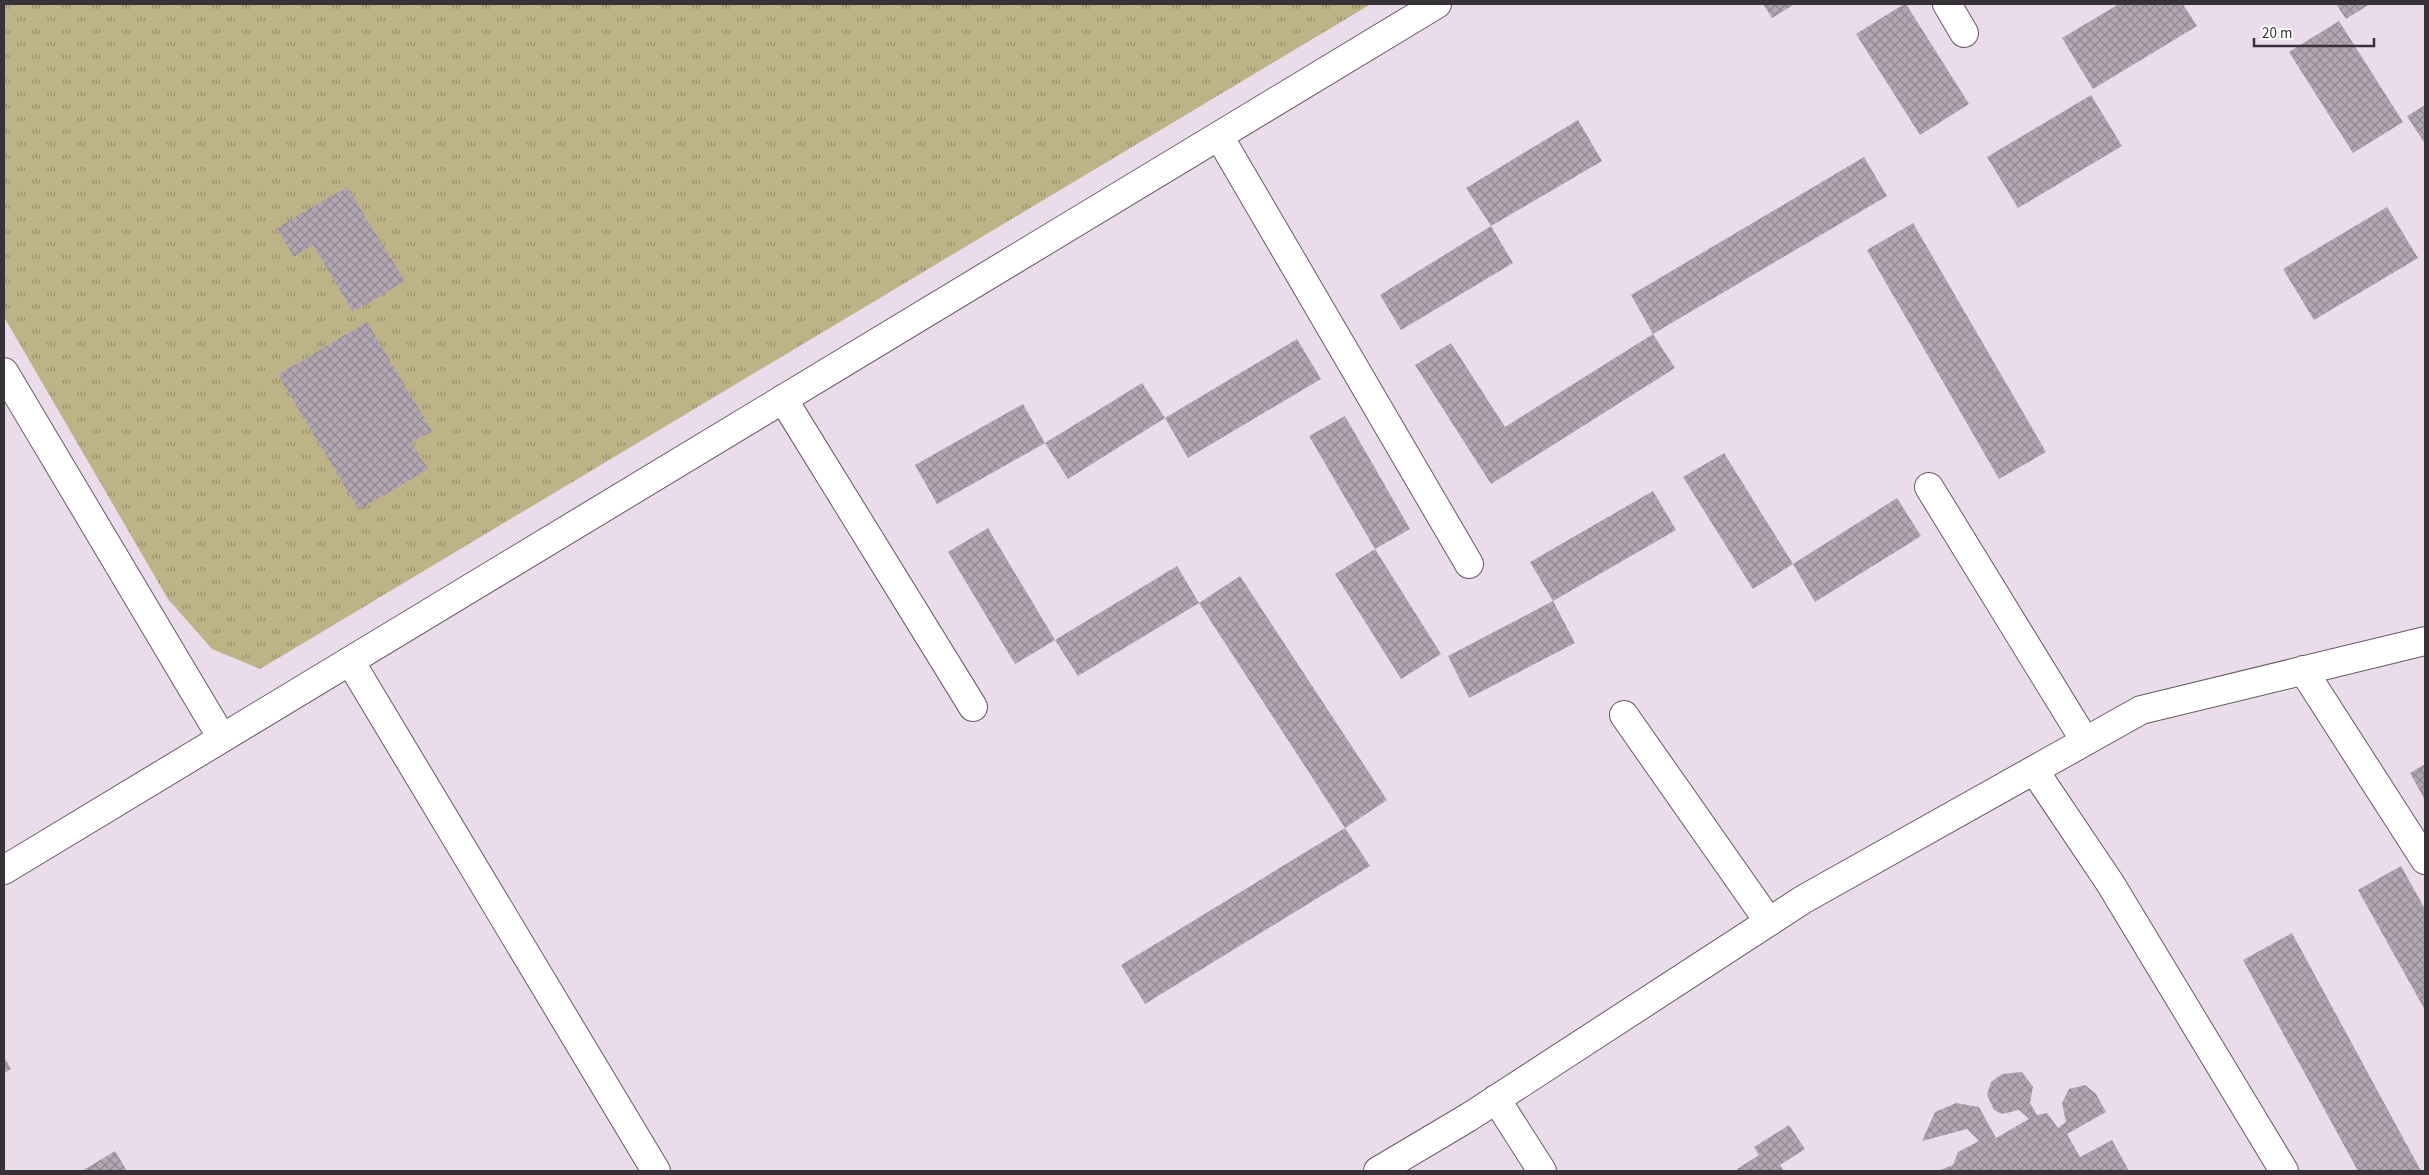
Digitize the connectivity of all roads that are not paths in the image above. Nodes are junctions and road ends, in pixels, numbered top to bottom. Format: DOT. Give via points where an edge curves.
graph roads {
  1 [pos="1437,4"];
  2 [pos="1947,4"];
  3 [pos="1964,33"];
  4 [pos="1219,136"];
  5 [pos="4,372"];
  6 [pos="783,399"];
  7 [pos="1929,487"];
  8 [pos="1469,564"];
  9 [pos="2425,641"];
  10 [pos="350,660"];
  11 [pos="2303,670"];
  12 [pos="973,707"];
  13 [pos="1624,715"];
  14 [pos="222,738"];
  15 [pos="2085,741"];
  16 [pos="2034,770"];
  17 [pos="2425,860"];
  18 [pos="4,870"];
  19 [pos="1769,922"];
  20 [pos="1496,1099"];
  21 [pos="656,1171"];
  22 [pos="1378,1171"];
  23 [pos="1542,1171"];
  24 [pos="2284,1171"];
  1 -- 4 [label="street"];
  2 -- 3 [label="street"];
  4 -- 6 [label="street"];
  4 -- 8 [label="street"];
  5 -- 14 [label="street"];
  6 -- 10 [label="street"];
  6 -- 12 [label="street"];
  7 -- 15 [label="street"];
  9 -- 11 [label="street"];
  10 -- 14 [label="street"];
  10 -- 21 [label="street"];
  11 -- 15 [label="street" via="2141,710"];
  11 -- 17 [label="street"];
  13 -- 19 [label="street"];
  14 -- 18 [label="street"];
  15 -- 16 [label="street"];
  16 -- 19 [label="street" via="1804,899"];
  16 -- 24 [label="street" via="2110,883"];
  19 -- 20 [label="street"];
  20 -- 22 [label="street"];
  20 -- 23 [label="street"];
}
